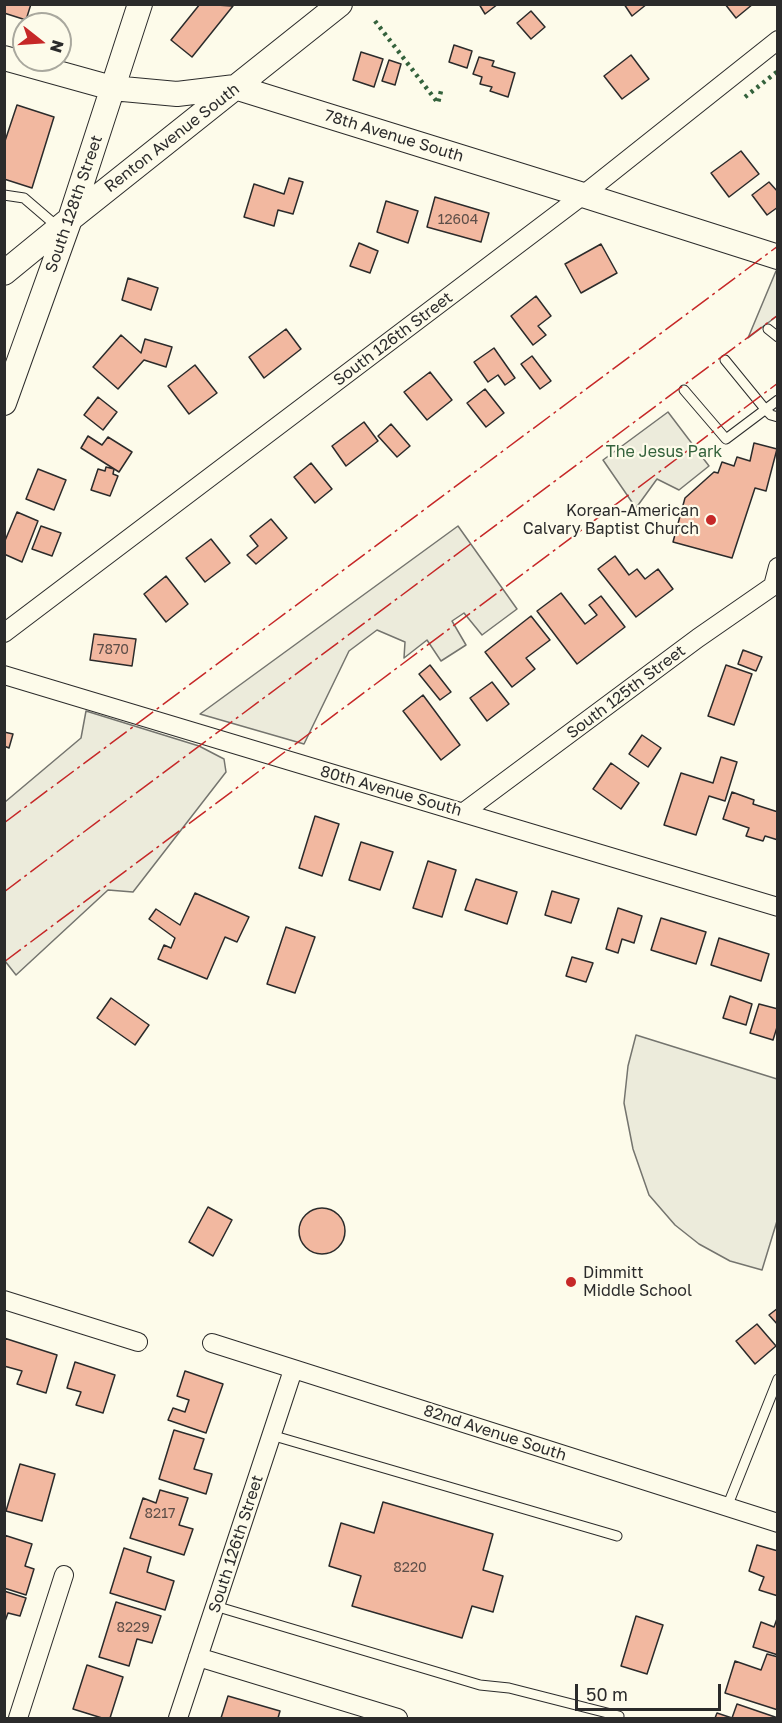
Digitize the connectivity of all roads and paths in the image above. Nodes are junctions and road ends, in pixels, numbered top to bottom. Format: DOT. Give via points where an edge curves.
graph roads {
  1 [pos="140,4"];
  2 [pos="340,4"];
  3 [pos="777,40"];
  4 [pos="4,58"];
  5 [pos="112,87"];
  6 [pos="235,87"];
  7 [pos="4,195"];
  8 [pos="584,195"];
  9 [pos="64,223"];
  10 [pos="777,257"];
  11 [pos="4,273"];
  12 [pos="768,329"];
  13 [pos="777,337"];
  14 [pos="725,360"];
  15 [pos="10,362"];
  16 [pos="684,390"];
  17 [pos="777,400"];
  18 [pos="4,403"];
  19 [pos="765,409"];
  20 [pos="777,417"];
  21 [pos="777,567"];
  22 [pos="775,587"];
  23 [pos="4,633"];
  24 [pos="4,675"];
  25 [pos="464,812"];
  26 [pos="777,907"];
  27 [pos="4,1300"];
  28 [pos="138,1342"];
  29 [pos="212,1343"];
  30 [pos="293,1370"];
  31 [pos="777,1379"];
  32 [pos="271,1435"];
  33 [pos="727,1507"];
  34 [pos="777,1523"];
  35 [pos="617,1536"];
  36 [pos="64,1575"];
  37 [pos="215,1606"];
  38 [pos="198,1657"];
  39 [pos="619,1716"];
  40 [pos="18,1719"];
  41 [pos="178,1719"];
  42 [pos="398,1719"];
  1 -- 5 [label="street, South 128th Street"];
  2 -- 6 [label="street, Renton Avenue South"];
  3 -- 8 [label="street, South 126th Street"];
  4 -- 5 [label="street, 78th Avenue South"];
  5 -- 6 [label="street, 78th Avenue South" via="177,93"];
  5 -- 9 [label="street, South 128th Street"];
  6 -- 8 [label="street, 78th Avenue South"];
  6 -- 9 [label="street, Renton Avenue South"];
  7 -- 9 [label="lane" via="24,198"];
  8 -- 10 [label="street, 78th Avenue South"];
  8 -- 23 [label="street, South 126th Street"];
  9 -- 11 [label="street, Renton Avenue South"];
  9 -- 15 [label="street, South 128th Street"];
  12 -- 13 [label="lane"];
  14 -- 19 [label="lane"];
  15 -- 18 [label="street, South 128th Street"];
  16 -- 19 [label="lane" via="726,439"];
  17 -- 19 [label="lane"];
  19 -- 20 [label="lane"];
  21 -- 22 [label="street, South 125th Street"];
  22 -- 25 [label="street, South 125th Street" via="698,638"];
  24 -- 25 [label="street, 80th Avenue South"];
  25 -- 26 [label="street, 80th Avenue South"];
  27 -- 28 [label="street"];
  29 -- 30 [label="street, 82nd Avenue South"];
  30 -- 32 [label="street, South 126th Street"];
  30 -- 33 [label="street, 82nd Avenue South"];
  31 -- 33 [label="lane"];
  32 -- 35 [label="lane"];
  32 -- 37 [label="street, South 126th Street"];
  33 -- 34 [label="street, 82nd Avenue South"];
  36 -- 40 [label="street"];
  37 -- 38 [label="street, South 126th Street"];
  37 -- 39 [label="lane" via="480,1685 509,1688"];
  38 -- 41 [label="street, South 126th Street"];
  38 -- 42 [label="street"];
}
